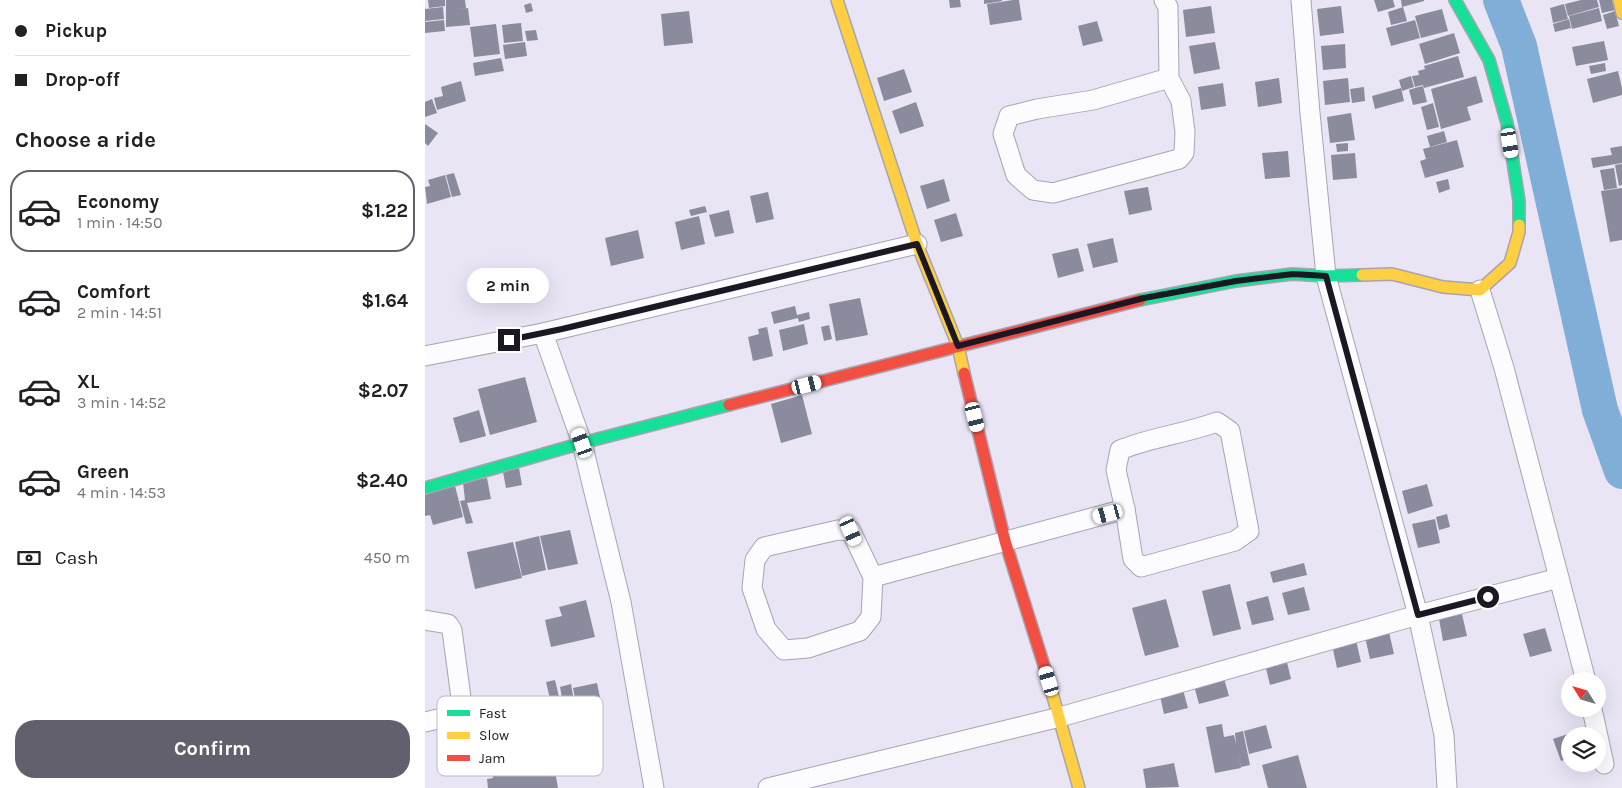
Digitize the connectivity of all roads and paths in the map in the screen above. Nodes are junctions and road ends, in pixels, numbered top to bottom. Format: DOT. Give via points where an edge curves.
graph roads {
  1 [pos="837,0"];
  2 [pos="1164,0"];
  3 [pos="1301,0"];
  4 [pos="1455,0"];
  5 [pos="1619,0"];
  6 [pos="1622,13"];
  7 [pos="1169,78"];
  8 [pos="917,244"];
  9 [pos="1326,276"];
  10 [pos="1480,290"];
  11 [pos="543,333"];
  12 [pos="958,346"];
  13 [pos="425,356"];
  14 [pos="582,443"];
  15 [pos="425,488"];
  16 [pos="1125,509"];
  17 [pos="1005,541"];
  18 [pos="873,577"];
  19 [pos="1559,578"];
  20 [pos="1418,615"];
  21 [pos="425,620"];
  22 [pos="1584,672"];
  23 [pos="461,696"];
  24 [pos="1060,716"];
  25 [pos="654,788"];
  26 [pos="768,788"];
  27 [pos="1079,788"];
  28 [pos="1447,788"];
  1 -- 8 [label="street"];
  2 -- 7 [label="street" via="1168,8"];
  3 -- 9 [label="street"];
  4 -- 10 [label="street" via="1489,60 1507,123 1519,201 1519,232 1511,263"];
  5 -- 6 [label="street"];
  7 -- 7 [label="street" via="1093,100 1009,116 1003,134 1016,174 1033,190 1053,193 1179,159 1184,153 1185,132 1181,101"];
  8 -- 11 [label="street"];
  8 -- 12 [label="street"];
  9 -- 10 [label="street" via="1392,274 1443,287"];
  9 -- 12 [label="street" via="1293,274 1144,298"];
  9 -- 20 [label="street"];
  10 -- 19 [label="street" via="1504,368"];
  11 -- 13 [label="street"];
  11 -- 14 [label="street"];
  12 -- 14 [label="street"];
  12 -- 17 [label="street"];
  14 -- 15 [label="street"];
  14 -- 25 [label="street" via="621,602"];
  16 -- 16 [label="street" via="1116,470 1121,450 1217,422 1229,431 1249,531 1235,541 1141,567 1133,559"];
  16 -- 17 [label="street"];
  17 -- 18 [label="street"];
  17 -- 24 [label="street"];
  18 -- 18 [label="street" via="871,617 861,630 808,648 784,650 766,629 752,588 755,560 764,547 838,530 851,531"];
  19 -- 20 [label="street"];
  19 -- 22 [label="street"];
  20 -- 24 [label="street"];
  20 -- 28 [label="street" via="1444,735"];
  21 -- 23 [label="street" via="448,624 452,630"];
  24 -- 26 [label="street"];
  24 -- 27 [label="street"];
}
